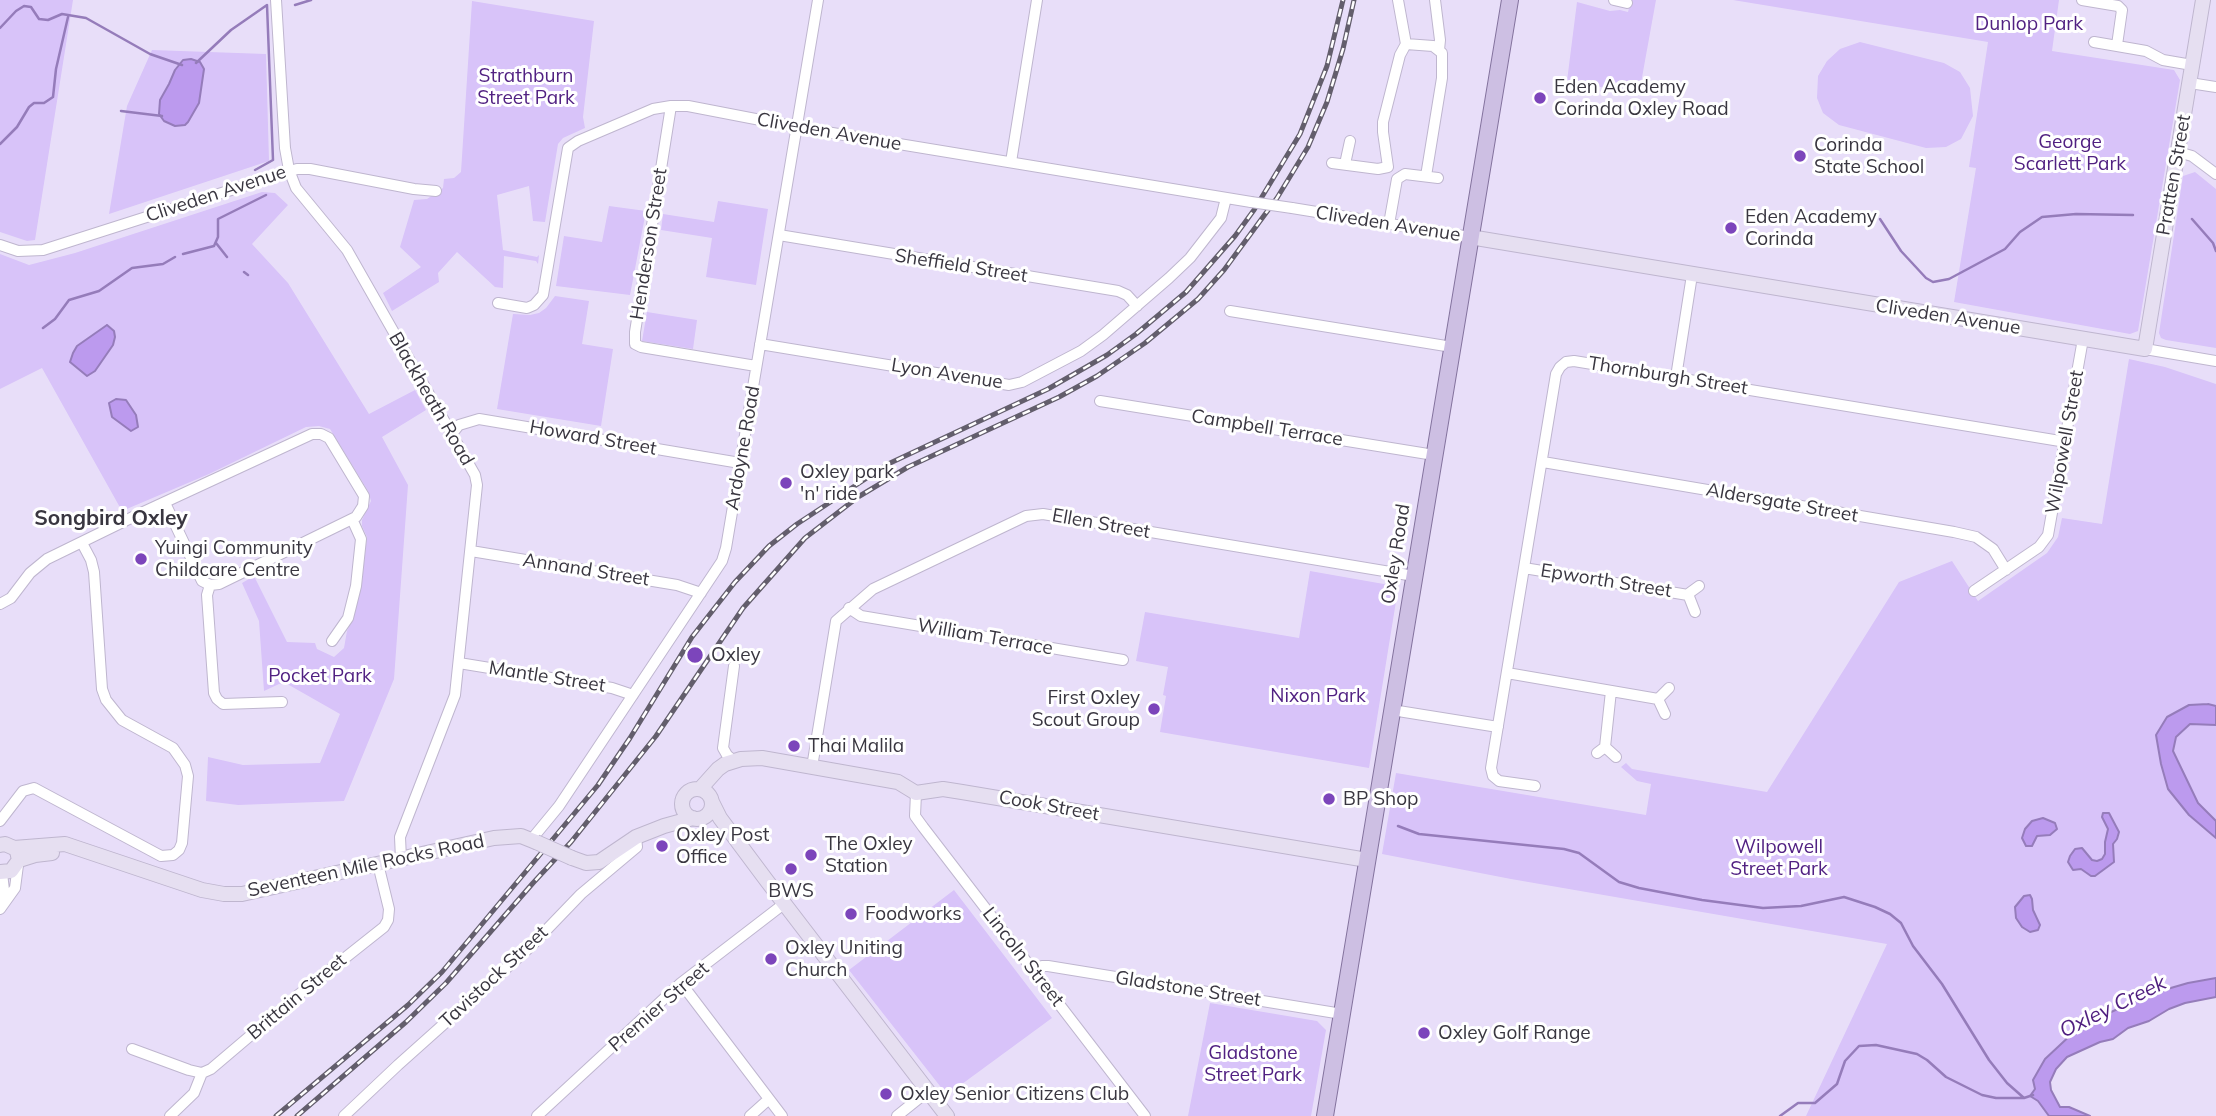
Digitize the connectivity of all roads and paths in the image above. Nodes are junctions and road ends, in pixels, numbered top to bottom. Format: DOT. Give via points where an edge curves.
graph roads {
  1 [pos="276,0"];
  2 [pos="818,0"];
  3 [pos="1037,0"];
  4 [pos="1398,0"];
  5 [pos="1435,0"];
  6 [pos="1510,0"];
  7 [pos="1614,0"];
  8 [pos="2082,0"];
  9 [pos="2203,0"];
  10 [pos="1627,3"];
  11 [pos="2094,42"];
  12 [pos="1406,44"];
  13 [pos="2117,45"];
  14 [pos="1439,50"];
  15 [pos="2192,65"];
  16 [pos="2190,83"];
  17 [pos="2216,87"];
  18 [pos="671,106"];
  19 [pos="797,127"];
  20 [pos="1350,141"];
  21 [pos="2178,152"];
  22 [pos="1011,162"];
  23 [pos="1332,163"];
  24 [pos="1345,164"];
  25 [pos="1388,167"];
  26 [pos="289,170"];
  27 [pos="2216,174"];
  28 [pos="1426,176"];
  29 [pos="1438,178"];
  30 [pos="1397,179"];
  31 [pos="436,191"];
  32 [pos="1226,198"];
  33 [pos="1389,224"];
  34 [pos="779,235"];
  35 [pos="1470,237"];
  36 [pos="0,245"];
  37 [pos="1692,275"];
  38 [pos="498,303"];
  39 [pos="1137,306"];
  40 [pos="1230,312"];
  41 [pos="2083,339"];
  42 [pos="760,344"];
  43 [pos="1452,347"];
  44 [pos="2145,349"];
  45 [pos="2216,361"];
  46 [pos="757,366"];
  47 [pos="1676,377"];
  48 [pos="1100,401"];
  49 [pos="451,435"];
  50 [pos="2066,442"];
  51 [pos="1434,455"];
  52 [pos="1543,462"];
  53 [pos="740,463"];
  54 [pos="165,503"];
  55 [pos="352,519"];
  56 [pos="82,543"];
  57 [pos="471,551"];
  58 [pos="1524,568"];
  59 [pos="2006,570"];
  60 [pos="1414,576"];
  61 [pos="210,585"];
  62 [pos="1699,586"];
  63 [pos="1975,592"];
  64 [pos="701,593"];
  65 [pos="1688,595"];
  66 [pos="0,604"];
  67 [pos="849,608"];
  68 [pos="1695,611"];
  69 [pos="332,641"];
  70 [pos="1123,660"];
  71 [pos="459,663"];
  72 [pos="734,666"];
  73 [pos="1507,673"];
  74 [pos="1669,688"];
  75 [pos="1611,691"];
  76 [pos="633,695"];
  77 [pos="1658,699"];
  78 [pos="282,702"];
  79 [pos="1392,710"];
  80 [pos="1665,714"];
  81 [pos="1498,727"];
  82 [pos="1616,757"];
  83 [pos="733,761"];
  84 [pos="812,767"];
  85 [pos="1535,786"];
  86 [pos="916,793"];
  87 [pos="707,797"];
  88 [pos="682,803"];
  89 [pos="696,818"];
  90 [pos="1,819"];
  91 [pos="636,837"];
  92 [pos="533,841"];
  93 [pos="745,851"];
  94 [pos="12,852"];
  95 [pos="401,859"];
  96 [pos="1367,860"];
  97 [pos="378,864"];
  98 [pos="1,873"];
  99 [pos="0,903"];
  100 [pos="785,903"];
  101 [pos="0,909"];
  102 [pos="1034,970"];
  103 [pos="681,983"];
  104 [pos="1342,1014"];
  105 [pos="132,1049"];
  106 [pos="202,1073"];
  107 [pos="928,1091"];
  108 [pos="769,1099"];
  109 [pos="170,1116"];
  110 [pos="344,1116"];
  111 [pos="537,1116"];
  112 [pos="750,1116"];
  113 [pos="782,1116"];
  114 [pos="897,1116"];
  115 [pos="947,1116"];
  116 [pos="1145,1116"];
  117 [pos="1325,1116"];
  1 -- 26 [label="street, Blackheath Road"];
  2 -- 19 [label="street, Ardoyne Road"];
  3 -- 22 [label="street"];
  4 -- 12 [label="street"];
  5 -- 14 [label="street"];
  6 -- 35 [label="main road, Oxley Road"];
  7 -- 10 [label="street"];
  8 -- 13 [label="street" via="2122,10"];
  9 -- 15 [label="street, Pratten Street"];
  11 -- 13 [label="street"];
  12 -- 14 [label="street"];
  12 -- 25 [label="street" via="1399,55 1384,122"];
  13 -- 15 [label="street"];
  14 -- 28 [label="street" via="1443,67"];
  15 -- 16 [label="street, Pratten Street"];
  16 -- 17 [label="street"];
  16 -- 21 [label="street, Pratten Street"];
  18 -- 19 [label="street, Cliveden Avenue"];
  18 -- 38 [label="street, Cliveden Avenue" via="653,109 568,148 543,295 527,308"];
  18 -- 46 [label="street, Henderson Street" via="634,341 642,347"];
  19 -- 22 [label="street, Cliveden Avenue"];
  19 -- 34 [label="street, Ardoyne Road"];
  20 -- 24 [label="street"];
  21 -- 27 [label="street" via="2192,156"];
  21 -- 44 [label="street, Pratten Street"];
  22 -- 32 [label="street, Cliveden Avenue"];
  23 -- 24 [label="street"];
  24 -- 25 [label="street"];
  25 -- 30 [label="street"];
  26 -- 31 [label="street, Cliveden Avenue" via="310,169"];
  26 -- 36 [label="street, Cliveden Avenue" via="43,250 18,251"];
  26 -- 49 [label="street, Blackheath Road" via="307,204 346,250"];
  28 -- 29 [label="street"];
  28 -- 30 [label="street" via="1405,174"];
  30 -- 33 [label="street"];
  32 -- 33 [label="street, Cliveden Avenue, bridge"];
  32 -- 39 [label="street, Lyon Avenue" via="1220,218 1196,250"];
  33 -- 35 [label="street, Cliveden Avenue"];
  34 -- 39 [label="street, Sheffield Street" via="1118,291"];
  34 -- 42 [label="street, Ardoyne Road"];
  35 -- 37 [label="street, Cliveden Avenue"];
  35 -- 43 [label="main road, Oxley Road"];
  37 -- 41 [label="street, Cliveden Avenue"];
  37 -- 47 [label="street"];
  39 -- 42 [label="street, Lyon Avenue" via="1081,351 1009,385"];
  40 -- 43 [label="street"];
  41 -- 44 [label="street, Cliveden Avenue"];
  41 -- 50 [label="street, Wilpowell Street"];
  42 -- 46 [label="street, Ardoyne Road"];
  43 -- 51 [label="main road, Oxley Road"];
  44 -- 45 [label="street, Cliveden Avenue"];
  46 -- 53 [label="street, Ardoyne Road"];
  47 -- 50 [label="street, Thornburgh Street"];
  47 -- 52 [label="street, Thornburgh Street" via="1566,362 1556,374"];
  48 -- 51 [label="street, Campbell Terrace"];
  49 -- 53 [label="street, Howard Street" via="459,425 479,419"];
  49 -- 57 [label="street, Blackheath Road" via="477,485"];
  50 -- 59 [label="street, Wilpowell Street" via="2048,535"];
  51 -- 60 [label="main road, Oxley Road"];
  52 -- 58 [label="street, Thornburgh Street"];
  52 -- 59 [label="street, Aldersgate Street" via="1976,537 1993,549"];
  53 -- 64 [label="street, Ardoyne Road" via="726,548"];
  54 -- 55 [label="street" via="312,434 321,434 329,438 364,496 363,506"];
  54 -- 56 [label="street"];
  54 -- 61 [label="street" via="202,581"];
  55 -- 61 [label="street"];
  55 -- 69 [label="street" via="361,539 356,586 348,618"];
  56 -- 66 [label="street" via="47,559"];
  56 -- 90 [label="street" via="94,572 106,700 122,720 173,748 185,765 182,843 173,855 155,854 34,788 23,791"];
  57 -- 64 [label="street, Annand Street" via="677,584"];
  57 -- 71 [label="street, Blackheath Road"];
  58 -- 65 [label="street, Epworth Street"];
  58 -- 73 [label="street, Thornburgh Street"];
  59 -- 63 [label="street, Wilpowell Street"];
  60 -- 67 [label="street, Ellen Street" via="1043,514 1026,516 873,589"];
  60 -- 79 [label="main road, Oxley Road"];
  61 -- 78 [label="street" via="207,595 216,699 223,704"];
  62 -- 65 [label="street, Epworth Street"];
  64 -- 76 [label="street, Ardoyne Road"];
  65 -- 68 [label="street, Epworth Street"];
  67 -- 70 [label="street, William Terrace" via="861,616"];
  67 -- 84 [label="street, Ellen Street" via="834,627"];
  71 -- 76 [label="street, Mantle Street"];
  71 -- 95 [label="street, Blackheath Road" via="450,712 400,837"];
  72 -- 83 [label="street" via="723,748"];
  73 -- 75 [label="street"];
  73 -- 81 [label="street, Thornburgh Street"];
  74 -- 77 [label="street"];
  75 -- 77 [label="street"];
  75 -- 82 [label="street" via="1601,750"];
  76 -- 92 [label="street, Ardoyne Road"];
  77 -- 80 [label="street"];
  79 -- 81 [label="street"];
  79 -- 96 [label="main road, Oxley Road"];
  81 -- 85 [label="street, Thornburgh Street" via="1493,776"];
  83 -- 84 [label="street, Cook Street" via="762,758"];
  83 -- 87 [label="street"];
  84 -- 86 [label="street, Cook Street" via="898,782"];
  86 -- 96 [label="street, Cook Street" via="943,789"];
  86 -- 102 [label="street, Lincoln Street" via="915,816"];
  87 -- 88 [label="street" via="690,791"];
  87 -- 89 [label="street" via="710,811"];
  87 -- 93 [label="street"];
  88 -- 89 [label="street" via="685,812"];
  88 -- 91 [label="street, Seventeen Mile Rocks Road"];
  89 -- 91 [label="street, Seventeen Mile Rocks Road"];
  89 -- 93 [label="street" via="719,828"];
  90 -- 94 [label="street" via="1,834"];
  91 -- 92 [label="street, Seventeen Mile Rocks Road, bridge" via="599,862 586,863"];
  91 -- 110 [label="street, Tavistock Street" via="637,847"];
  92 -- 95 [label="street, Seventeen Mile Rocks Road" via="502,837"];
  93 -- 100 [label="street"];
  94 -- 97 [label="street, Seventeen Mile Rocks Road" via="89,852 225,894 260,891"];
  94 -- 98 [label="street, Seventeen Mile Rocks Road" via="11,872"];
  94 -- 101 [label="street" via="15,888"];
  95 -- 97 [label="street, Seventeen Mile Rocks Road"];
  96 -- 104 [label="main road, Oxley Road"];
  97 -- 106 [label="street, Brittain Street" via="389,909 384,927"];
  98 -- 99 [label="street" via="5,890"];
  100 -- 103 [label="street, Premier Street"];
  100 -- 107 [label="street"];
  102 -- 104 [label="street, Gladstone Street" via="1048,966"];
  102 -- 116 [label="street, Lincoln Street"];
  103 -- 108 [label="street"];
  103 -- 111 [label="street, Premier Street"];
  104 -- 117 [label="main road, Oxley Road"];
  105 -- 106 [label="street"];
  106 -- 109 [label="street, Brittain Street" via="194,1093"];
  107 -- 114 [label="street"];
  107 -- 115 [label="street"];
  108 -- 112 [label="street"];
  108 -- 113 [label="street"];
}
